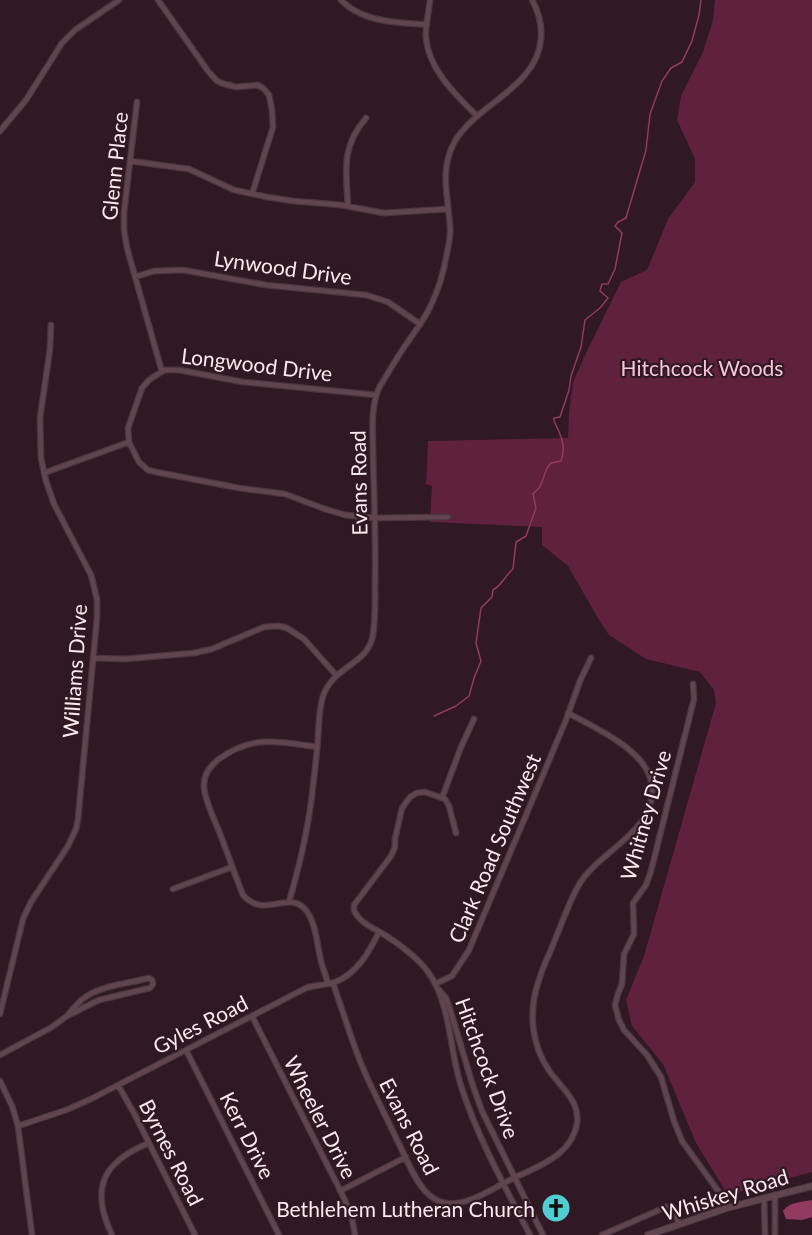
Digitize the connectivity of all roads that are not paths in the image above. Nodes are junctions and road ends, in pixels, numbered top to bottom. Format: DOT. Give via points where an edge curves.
graph roads {
  1 [pos="119,0"];
  2 [pos="158,0"];
  3 [pos="340,0"];
  4 [pos="430,0"];
  5 [pos="532,0"];
  6 [pos="427,25"];
  7 [pos="137,102"];
  8 [pos="477,116"];
  9 [pos="366,118"];
  10 [pos="0,131"];
  11 [pos="130,161"];
  12 [pos="252,194"];
  13 [pos="348,206"];
  14 [pos="448,209"];
  15 [pos="135,277"];
  16 [pos="420,324"];
  17 [pos="51,325"];
  18 [pos="162,372"];
  19 [pos="376,395"];
  20 [pos="129,442"];
  21 [pos="44,473"];
  22 [pos="448,517"];
  23 [pos="375,518"];
  24 [pos="93,658"];
  25 [pos="591,658"];
  26 [pos="336,675"];
  27 [pos="693,684"];
  28 [pos="568,713"];
  29 [pos="474,719"];
  30 [pos="317,747"];
  31 [pos="442,798"];
  32 [pos="456,832"];
  33 [pos="232,867"];
  34 [pos="173,889"];
  35 [pos="289,902"];
  36 [pos="380,932"];
  37 [pos="331,983"];
  38 [pos="436,987"];
  39 [pos="0,1014"];
  40 [pos="67,1016"];
  41 [pos="252,1016"];
  42 [pos="186,1050"];
  43 [pos="0,1055"];
  44 [pos="0,1081"];
  45 [pos="118,1085"];
  46 [pos="18,1126"];
  47 [pos="149,1143"];
  48 [pos="406,1157"];
  49 [pos="514,1178"];
  50 [pos="504,1183"];
  51 [pos="812,1186"];
  52 [pos="340,1191"];
  53 [pos="775,1195"];
  54 [pos="764,1198"];
  55 [pos="727,1208"];
  56 [pos="678,1224"];
  57 [pos="32,1235"];
  58 [pos="112,1235"];
  59 [pos="195,1235"];
  60 [pos="279,1235"];
  61 [pos="355,1235"];
  62 [pos="530,1235"];
  63 [pos="543,1235"];
  64 [pos="602,1235"];
  65 [pos="648,1235"];
  66 [pos="765,1235"];
  67 [pos="775,1235"];
  1 -- 10 [label="street" via="62,43 26,100"];
  2 -- 12 [label="street" via="216,80 236,87 258,85 269,95 273,127"];
  3 -- 6 [label="street" via="348,8 373,18"];
  4 -- 6 [label="street"];
  5 -- 8 [label="street, Evans Road" via="541,34 534,62 523,77"];
  6 -- 8 [label="street" via="434,65"];
  7 -- 11 [label="street, Glenn Place"];
  8 -- 14 [label="street, Evans Road" via="460,133 448,155 444,177"];
  9 -- 13 [label="street" via="347,152"];
  11 -- 12 [label="street" via="186,168"];
  11 -- 15 [label="street, Glenn Place" via="123,221"];
  12 -- 13 [label="street"];
  13 -- 14 [label="street" via="384,213"];
  14 -- 16 [label="street, Evans Road" via="450,229 445,262 432,304"];
  15 -- 16 [label="street, Lynwood Drive" via="154,271 183,270 266,285 366,295 388,302"];
  15 -- 18 [label="street, Glenn Place"];
  16 -- 19 [label="street, Evans Road"];
  17 -- 21 [label="street, Williams Drive" via="40,418"];
  18 -- 19 [label="street, Longwood Drive" via="172,369 243,382"];
  18 -- 20 [label="street, Longwood Drive" via="142,388 128,428"];
  19 -- 23 [label="street, Evans Road"];
  20 -- 21 [label="street"];
  20 -- 23 [label="street" via="148,470 285,494 337,513"];
  21 -- 24 [label="street, Williams Drive" via="54,504 94,583 97,608"];
  22 -- 23 [label="street"];
  23 -- 26 [label="street, Evans Road" via="372,639 359,658"];
  24 -- 26 [label="street" via="194,653 264,627 278,626 304,639"];
  24 -- 39 [label="street, Williams Drive" via="76,829 23,919"];
  25 -- 28 [label="street, Clark Road Southwest"];
  26 -- 30 [label="street, Evans Road" via="323,697"];
  27 -- 55 [label="street, Whitney Drive" via="694,699 651,871 633,903 634,934 624,954 622,984 615,1005 624,1030 661,1077 682,1141"];
  28 -- 38 [label="street, Clark Road Southwest" via="469,950 452,976"];
  28 -- 49 [label="street, Evans Road" via="613,738 641,761 651,780 652,796 636,828 580,883 540,976 533,1008 536,1041 546,1065 572,1101 577,1120 572,1138 561,1152"];
  29 -- 31 [label="street"];
  30 -- 33 [label="street" via="251,743 210,766 204,790"];
  30 -- 35 [label="street, Evans Road" via="307,836"];
  31 -- 32 [label="street" via="449,806"];
  31 -- 36 [label="street" via="421,792 406,801 391,856 354,905 355,914"];
  33 -- 34 [label="street"];
  33 -- 35 [label="street" via="249,901 264,906"];
  35 -- 37 [label="street, Evans Road" via="299,904 308,914"];
  36 -- 37 [label="street, Gyles Road" via="363,961"];
  36 -- 38 [label="street" via="417,960"];
  37 -- 41 [label="street, Gyles Road" via="306,988"];
  37 -- 48 [label="street, Evans Road" via="360,1062"];
  38 -- 49 [label="street, Hitchcock Drive" via="446,998 472,1086"];
  38 -- 50 [label="street, Hitchcock Drive" via="461,1089"];
  40 -- 40 [label="street" via="99,1000 150,988 153,982 149,978 96,992 84,998"];
  40 -- 43 [label="street"];
  41 -- 42 [label="street, Gyles Road"];
  41 -- 52 [label="street, Wheeler Drive"];
  42 -- 45 [label="street, Gyles Road"];
  42 -- 60 [label="street, Kerr Drive"];
  44 -- 46 [label="street"];
  45 -- 46 [label="street, Gyles Road" via="66,1110"];
  45 -- 47 [label="street, Byrnes Road"];
  46 -- 57 [label="street"];
  47 -- 58 [label="street" via="118,1160 104,1182 101,1207"];
  47 -- 59 [label="street, Byrnes Road"];
  48 -- 50 [label="street, Evans Road" via="426,1192 445,1203 462,1203"];
  48 -- 52 [label="street"];
  49 -- 50 [label="street, Evans Road"];
  49 -- 63 [label="street, Hitchcock Drive"];
  50 -- 62 [label="street, Hitchcock Drive"];
  51 -- 53 [label="main road, Whiskey Road"];
  52 -- 61 [label="street, Wheeler Drive"];
  53 -- 54 [label="main road, Whiskey Road"];
  53 -- 67 [label="street"];
  54 -- 55 [label="main road, Whiskey Road"];
  54 -- 66 [label="street"];
  55 -- 56 [label="main road, Whiskey Road"];
  56 -- 64 [label="street" via="674,1209 666,1207"];
  56 -- 65 [label="main road, Whiskey Road"];
}
